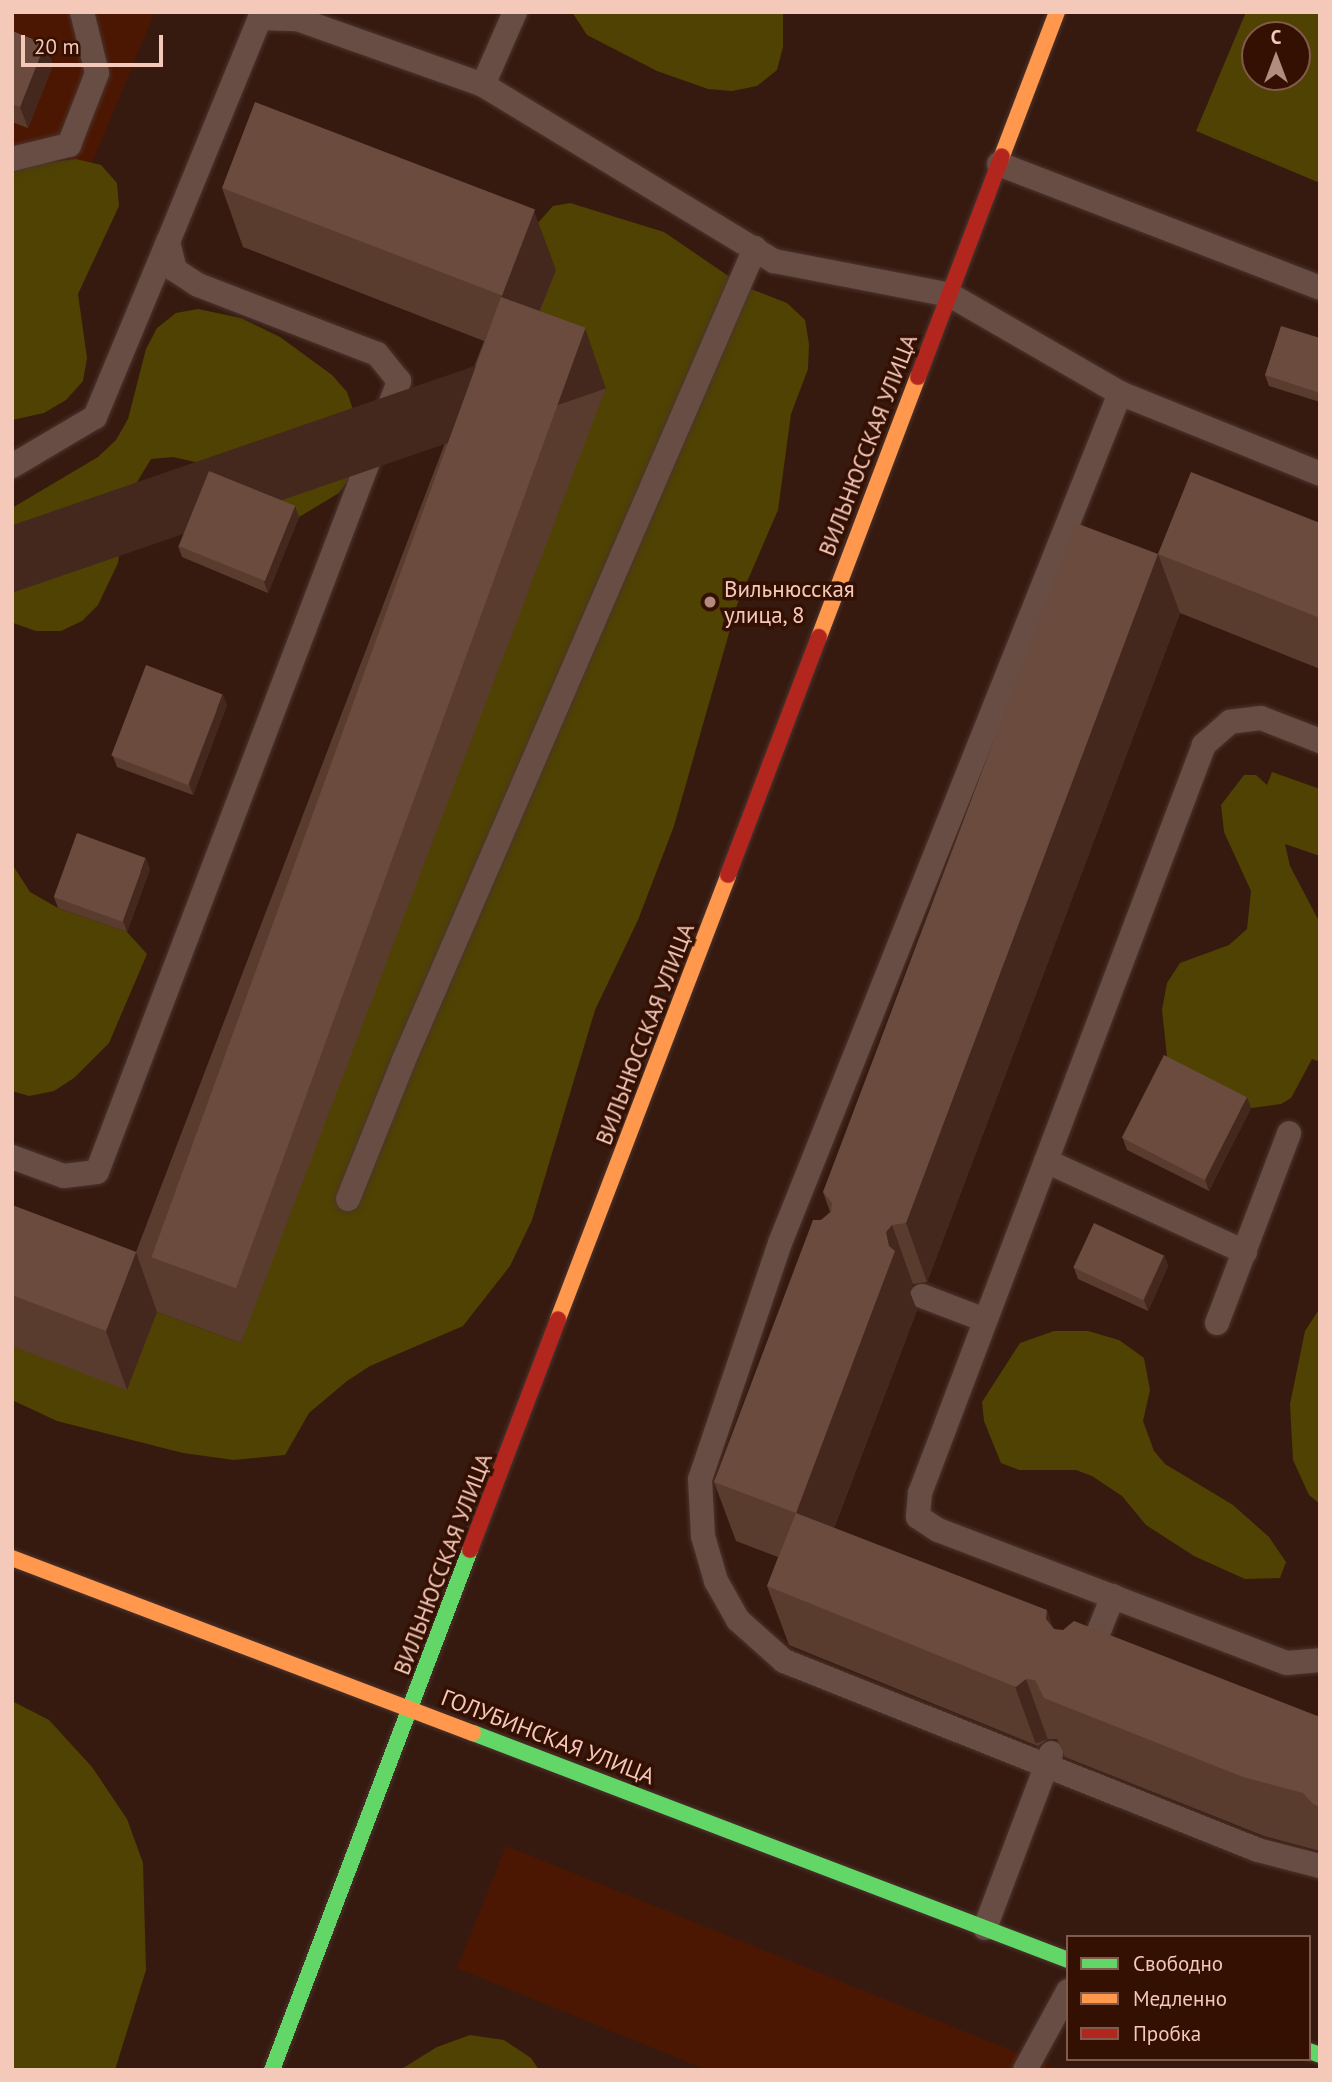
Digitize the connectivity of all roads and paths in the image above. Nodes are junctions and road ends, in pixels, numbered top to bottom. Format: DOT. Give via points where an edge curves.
graph roads {
  1 [pos="82,12"];
  2 [pos="515,12"];
  3 [pos="1057,12"];
  4 [pos="483,85"];
  5 [pos="12,159"];
  6 [pos="999,164"];
  7 [pos="169,242"];
  8 [pos="755,248"];
  9 [pos="1320,288"];
  10 [pos="950,295"];
  11 [pos="1120,393"];
  12 [pos="12,466"];
  13 [pos="1320,474"];
  14 [pos="1320,741"];
  15 [pos="1289,1133"];
  16 [pos="12,1157"];
  17 [pos="1046,1161"];
  18 [pos="348,1199"];
  19 [pos="780,1243"];
  20 [pos="804,1252"];
  21 [pos="1245,1252"];
  22 [pos="922,1296"];
  23 [pos="985,1320"];
  24 [pos="1217,1323"];
  25 [pos="12,1558"];
  26 [pos="1113,1596"];
  27 [pos="1320,1660"];
  28 [pos="1082,1675"];
  29 [pos="412,1709"];
  30 [pos="1048,1761"];
  31 [pos="1320,1866"];
  32 [pos="985,1928"];
  33 [pos="1066,1958"];
  34 [pos="1066,1995"];
  35 [pos="272,2070"];
  36 [pos="1025,2070"];
  1 -- 5 [label="lane" via="97,73 69,145"];
  2 -- 4 [label="lane"];
  3 -- 6 [label="street, ВИЛЬНЮССКАЯ УЛИЦА"];
  4 -- 7 [label="lane" via="298,19 260,18"];
  4 -- 8 [label="lane"];
  6 -- 9 [label="lane"];
  6 -- 10 [label="street, ВИЛЬНЮССКАЯ УЛИЦА"];
  7 -- 12 [label="lane" via="95,417"];
  7 -- 16 [label="lane" via="175,270 198,285 377,355 399,381 97,1172 64,1177"];
  8 -- 10 [label="lane" via="774,261"];
  8 -- 18 [label="lane"];
  10 -- 11 [label="lane"];
  10 -- 29 [label="street, ВИЛЬНЮССКАЯ УЛИЦА"];
  11 -- 13 [label="lane"];
  11 -- 19 [label="lane"];
  14 -- 17 [label="lane" via="1261,718 1230,722 1204,744"];
  15 -- 21 [label="lane"];
  17 -- 21 [label="lane"];
  17 -- 23 [label="lane"];
  19 -- 20 [label="lane"];
  19 -- 30 [label="lane" via="700,1479 703,1536 716,1581 738,1620 784,1661"];
  21 -- 24 [label="lane"];
  22 -- 23 [label="lane"];
  23 -- 26 [label="lane" via="920,1493 918,1517 938,1530"];
  25 -- 29 [label="street, ГОЛУБИНСКАЯ УЛИЦА"];
  26 -- 27 [label="lane" via="1287,1663"];
  26 -- 28 [label="lane"];
  29 -- 32 [label="street, ГОЛУБИНСКАЯ УЛИЦА"];
  29 -- 35 [label="street, ВИЛЬНЮССКАЯ УЛИЦА"];
  30 -- 31 [label="lane" via="1258,1850"];
  30 -- 32 [label="lane"];
  32 -- 33 [label="street, ГОЛУБИНСКАЯ УЛИЦА"];
  34 -- 36 [label="lane"];
}
